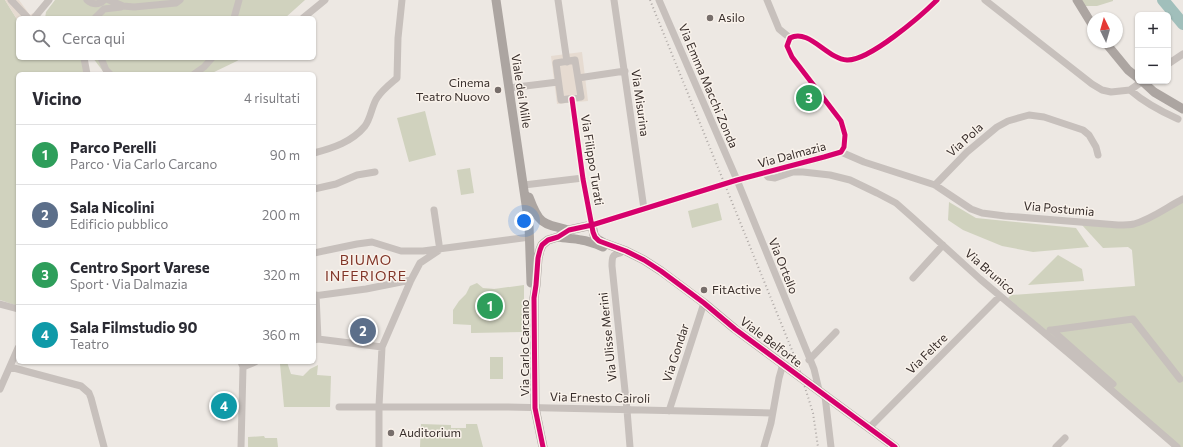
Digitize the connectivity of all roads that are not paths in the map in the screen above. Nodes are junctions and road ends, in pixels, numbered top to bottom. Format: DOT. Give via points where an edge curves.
graph roads {
  1 [pos="11,0"];
  2 [pos="49,0"];
  3 [pos="87,0"];
  4 [pos="104,0"];
  5 [pos="109,0"];
  6 [pos="180,0"];
  7 [pos="239,0"];
  8 [pos="325,0"];
  9 [pos="402,0"];
  10 [pos="496,0"];
  11 [pos="558,0"];
  12 [pos="614,0"];
  13 [pos="660,0"];
  14 [pos="766,0"];
  15 [pos="937,0"];
  16 [pos="985,0"];
  17 [pos="1077,0"];
  18 [pos="123,6"];
  19 [pos="26,16"];
  20 [pos="36,16"];
  21 [pos="97,16"];
  22 [pos="235,16"];
  23 [pos="305,16"];
  24 [pos="1087,16"];
  25 [pos="790,38"];
  26 [pos="1110,48"];
  27 [pos="1183,54"];
  28 [pos="84,60"];
  29 [pos="102,60"];
  30 [pos="210,60"];
  31 [pos="567,62"];
  32 [pos="1171,62"];
  33 [pos="625,71"];
  34 [pos="87,72"];
  35 [pos="108,72"];
  36 [pos="197,72"];
  37 [pos="1135,76"];
  38 [pos="578,78"];
  39 [pos="558,82"];
  40 [pos="1138,84"];
  41 [pos="1145,84"];
  42 [pos="509,88"];
  43 [pos="1130,90"];
  44 [pos="572,99"];
  45 [pos="1183,109"];
  46 [pos="1178,119"];
  47 [pos="316,152"];
  48 [pos="841,152"];
  49 [pos="1098,155"];
  50 [pos="375,172"];
  51 [pos="765,173"];
  52 [pos="583,178"];
  53 [pos="737,180"];
  54 [pos="524,185"];
  55 [pos="935,185"];
  56 [pos="316,189"];
  57 [pos="1183,200"];
  58 [pos="644,209"];
  59 [pos="434,210"];
  60 [pos="533,214"];
  61 [pos="529,225"];
  62 [pos="592,225"];
  63 [pos="569,230"];
  64 [pos="558,237"];
  65 [pos="530,242"];
  66 [pos="604,245"];
  67 [pos="943,245"];
  68 [pos="439,247"];
  69 [pos="316,253"];
  70 [pos="620,253"];
  71 [pos="634,255"];
  72 [pos="913,278"];
  73 [pos="411,280"];
  74 [pos="316,296"];
  75 [pos="1000,296"];
  76 [pos="534,298"];
  77 [pos="704,303"];
  78 [pos="0,304"];
  79 [pos="16,308"];
  80 [pos="1052,330"];
  81 [pos="1042,331"];
  82 [pos="836,332"];
  83 [pos="316,339"];
  84 [pos="382,347"];
  85 [pos="16,353"];
  86 [pos="810,360"];
  87 [pos="242,364"];
  88 [pos="783,364"];
  89 [pos="10,367"];
  90 [pos="814,370"];
  91 [pos="1180,379"];
  92 [pos="807,382"];
  93 [pos="1113,384"];
  94 [pos="0,389"];
  95 [pos="822,393"];
  96 [pos="379,406"];
  97 [pos="339,407"];
  98 [pos="535,408"];
  99 [pos="627,410"];
  100 [pos="669,411"];
  101 [pos="772,413"];
  102 [pos="869,428"];
  103 [pos="1065,438"];
  104 [pos="104,447"];
  105 [pos="241,447"];
  106 [pos="379,447"];
  107 [pos="543,447"];
  108 [pos="630,447"];
  109 [pos="764,447"];
  110 [pos="831,447"];
  111 [pos="895,447"];
  112 [pos="1056,447"];
  113 [pos="1177,447"];
  1 -- 19 [label="street"];
  2 -- 20 [label="street"];
  3 -- 4 [label="street" via="100,4"];
  5 -- 18 [label="street"];
  6 -- 18 [label="street" via="176,3"];
  7 -- 22 [label="street"];
  8 -- 23 [label="street"];
  9 -- 47 [label="street" via="397,78 376,99 365,125 351,139 336,147"];
  10 -- 42 [label="main road, Viale dei Mille"];
  11 -- 31 [label="street"];
  12 -- 33 [label="street, Via Misurina"];
  13 -- 53 [label="street, Via Emma Macchi Zonda"];
  14 -- 25 [label="street" via="779,29"];
  15 -- 25 [label="street" via="890,39 857,59 838,58 800,36"];
  16 -- 43 [label="street" via="1092,84 1111,92"];
  17 -- 24 [label="main road"];
  18 -- 21 [label="street" via="104,9"];
  25 -- 48 [label="street, Via Dalmazia" via="787,46 792,57 841,121 845,135"];
  26 -- 37 [label="main road"];
  27 -- 32 [label="street"];
  28 -- 34 [label="street"];
  29 -- 35 [label="street"];
  30 -- 36 [label="street"];
  31 -- 38 [label="street" via="575,60"];
  31 -- 39 [label="street" via="556,63"];
  33 -- 38 [label="street"];
  33 -- 58 [label="street, Via Misurina"];
  38 -- 44 [label="street" via="581,97"];
  39 -- 42 [label="street"];
  39 -- 44 [label="street" via="561,100"];
  40 -- 43 [label="street"];
  41 -- 45 [label="main road"];
  42 -- 54 [label="main road, Viale dei Mille"];
  43 -- 46 [label="street" via="1143,102"];
  44 -- 52 [label="street, Via Filippo Turati"];
  48 -- 51 [label="street, Via Dalmazia"];
  48 -- 55 [label="street"];
  49 -- 55 [label="street, Via Pola" via="1089,135 1083,130 1044,117 1029,115 997,127 967,152"];
  50 -- 56 [label="street"];
  51 -- 53 [label="street, Via Dalmazia"];
  51 -- 67 [label="street, Via Brunico" via="768,177 775,178 793,172 813,172 850,180 896,203"];
  52 -- 54 [label="street"];
  52 -- 62 [label="street, Via Filippo Turati"];
  53 -- 58 [label="street, Via Dalmazia"];
  53 -- 86 [label="street, Via Ortello"];
  54 -- 60 [label="main road, Viale dei Mille"];
  55 -- 57 [label="street, Via Postumia" via="971,209 982,213 1118,225 1146,220"];
  58 -- 62 [label="street, Via Dalmazia"];
  59 -- 68 [label="street"];
  60 -- 61 [label="main road, Viale dei Mille"];
  60 -- 63 [label="main road" via="547,225"];
  61 -- 65 [label="main road, Via Carlo Carcano"];
  62 -- 63 [label="main road"];
  62 -- 66 [label="main road" via="595,237"];
  63 -- 64 [label="main road"];
  64 -- 66 [label="main road"];
  64 -- 76 [label="main road, Via Carlo Carcano" via="548,240 540,249"];
  65 -- 68 [label="street"];
  65 -- 76 [label="main road, Via Carlo Carcano" via="531,286"];
  66 -- 70 [label="main road, Viale Belforte"];
  66 -- 71 [label="main road, Viale Belforte"];
  67 -- 72 [label="street"];
  67 -- 75 [label="street, Via Brunico"];
  68 -- 69 [label="street" via="411,252 372,242"];
  68 -- 73 [label="street" via="420,263"];
  70 -- 71 [label="main road, Viale Belforte"];
  70 -- 99 [label="street, Via Ulisse Merini" via="613,256 612,266"];
  71 -- 77 [label="main road, Viale Belforte" via="661,271"];
  73 -- 74 [label="street"];
  73 -- 84 [label="street"];
  75 -- 81 [label="street, Via Brunico"];
  75 -- 102 [label="street, Via Feltre"];
  76 -- 98 [label="main road, Via Carlo Carcano"];
  77 -- 88 [label="main road, Viale Belforte"];
  77 -- 100 [label="street, Via Gondar"];
  78 -- 79 [label="street"];
  80 -- 81 [label="street"];
  80 -- 91 [label="street" via="1133,319"];
  80 -- 93 [label="street"];
  81 -- 113 [label="street, Via Brunico"];
  82 -- 86 [label="street"];
  83 -- 84 [label="street"];
  84 -- 96 [label="street"];
  85 -- 89 [label="street"];
  86 -- 90 [label="street, Via Ortello"];
  87 -- 105 [label="street"];
  88 -- 92 [label="main road, Viale Belforte"];
  88 -- 101 [label="street"];
  89 -- 94 [label="street"];
  89 -- 104 [label="street" via="81,386 86,390 91,398"];
  90 -- 92 [label="street"];
  90 -- 95 [label="street, Via Ortello"];
  92 -- 95 [label="main road, Viale Belforte"];
  95 -- 102 [label="main road, Viale Belforte"];
  95 -- 110 [label="street, Via Ortello"];
  96 -- 97 [label="street, Via Ernesto Cairoli"];
  96 -- 98 [label="street, Via Ernesto Cairoli"];
  96 -- 106 [label="street"];
  98 -- 99 [label="street, Via Ernesto Cairoli"];
  98 -- 107 [label="main road, Via Carlo Carcano"];
  99 -- 100 [label="street, Via Ernesto Cairoli"];
  99 -- 108 [label="street, Via Ulisse Merini"];
  100 -- 101 [label="street, Via Ernesto Cairoli"];
  101 -- 109 [label="street"];
  102 -- 111 [label="main road, Viale Belforte"];
  103 -- 112 [label="street"];
}
